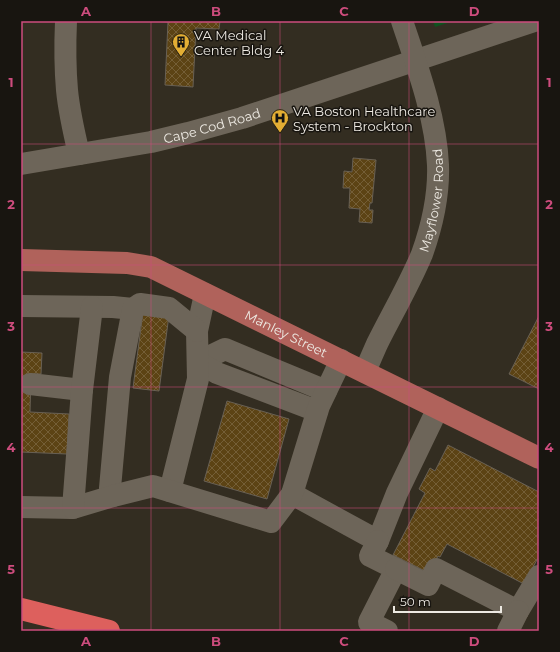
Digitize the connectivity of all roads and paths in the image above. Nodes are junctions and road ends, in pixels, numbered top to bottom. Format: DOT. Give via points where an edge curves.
graph roads {
  1 [pos="66,21"];
  2 [pos="402,21"];
  3 [pos="534,21"];
  4 [pos="413,55"];
  5 [pos="79,154"];
  6 [pos="21,164"];
  7 [pos="21,260"];
  8 [pos="205,294"];
  9 [pos="21,306"];
  10 [pos="92,307"];
  11 [pos="133,309"];
  12 [pos="197,331"];
  13 [pos="341,360"];
  14 [pos="198,362"];
  15 [pos="365,372"];
  16 [pos="30,384"];
  17 [pos="82,390"];
  18 [pos="326,391"];
  19 [pos="438,408"];
  20 [pos="317,411"];
  21 [pos="539,458"];
  22 [pos="170,491"];
  23 [pos="292,494"];
  24 [pos="113,496"];
  25 [pos="21,506"];
  26 [pos="73,508"];
  27 [pos="378,541"];
  28 [pos="396,569"];
  29 [pos="539,576"];
  30 [pos="21,609"];
  31 [pos="518,611"];
  32 [pos="109,631"];
  33 [pos="387,631"];
  34 [pos="508,631"];
  1 -- 5 [label="lane" via="67,90"];
  2 -- 4 [label="lane, Mayflower Road"];
  3 -- 4 [label="lane, Cape Cod Road"];
  4 -- 5 [label="lane, Cape Cod Road" via="209,128 133,146"];
  4 -- 15 [label="lane, Mayflower Road" via="432,118 437,150 435,201 431,225 422,252"];
  5 -- 6 [label="lane, Cape Cod Road"];
  7 -- 8 [label="main road, Manley Street" via="143,265"];
  8 -- 12 [label="lane"];
  8 -- 13 [label="main road, Manley Street"];
  9 -- 10 [label="lane"];
  10 -- 11 [label="lane"];
  10 -- 17 [label="lane"];
  11 -- 12 [label="lane" via="140,304 169,308"];
  11 -- 24 [label="lane" via="120,377 110,488"];
  12 -- 14 [label="lane"];
  13 -- 15 [label="main road, Manley Street"];
  13 -- 18 [label="lane"];
  14 -- 18 [label="lane" via="226,349"];
  14 -- 20 [label="lane" via="217,374"];
  14 -- 22 [label="lane" via="198,380"];
  15 -- 19 [label="main road, Manley Street"];
  16 -- 17 [label="lane"];
  17 -- 26 [label="lane"];
  18 -- 20 [label="lane"];
  19 -- 21 [label="main road, Manley Street"];
  19 -- 27 [label="lane" via="397,493"];
  20 -- 23 [label="lane"];
  22 -- 23 [label="lane" via="271,522"];
  22 -- 24 [label="lane" via="153,486"];
  23 -- 27 [label="lane"];
  24 -- 26 [label="lane"];
  25 -- 26 [label="lane"];
  27 -- 28 [label="lane" via="370,556"];
  28 -- 31 [label="lane" via="428,585 436,569"];
  28 -- 33 [label="lane" via="369,622"];
  29 -- 31 [label="lane"];
  30 -- 32 [label="highway"];
  31 -- 34 [label="lane"];
}
